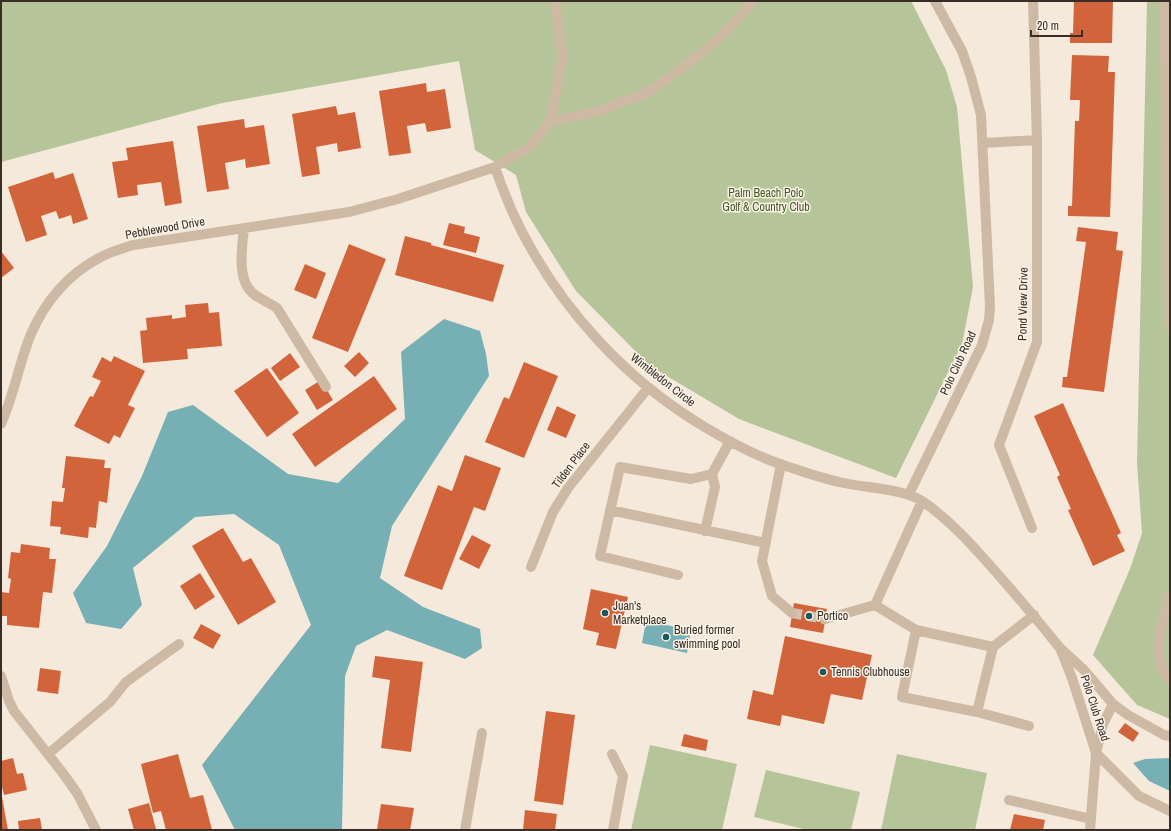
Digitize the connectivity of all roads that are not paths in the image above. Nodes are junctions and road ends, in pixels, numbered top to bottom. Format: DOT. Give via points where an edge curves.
graph roads {
  1 [pos="555,1"];
  2 [pos="753,1"];
  3 [pos="935,1"];
  4 [pos="1033,1"];
  5 [pos="1164,1"];
  6 [pos="550,122"];
  7 [pos="1037,140"];
  8 [pos="983,143"];
  9 [pos="495,167"];
  10 [pos="244,228"];
  11 [pos="1170,326"];
  12 [pos="326,387"];
  13 [pos="648,388"];
  14 [pos="1,424"];
  15 [pos="730,441"];
  16 [pos="781,464"];
  17 [pos="712,474"];
  18 [pos="909,494"];
  19 [pos="922,501"];
  20 [pos="610,510"];
  21 [pos="1032,528"];
  22 [pos="705,531"];
  23 [pos="766,543"];
  24 [pos="531,567"];
  25 [pos="678,575"];
  26 [pos="1169,596"];
  27 [pos="875,605"];
  28 [pos="792,613"];
  29 [pos="1034,615"];
  30 [pos="825,618"];
  31 [pos="916,630"];
  32 [pos="179,644"];
  33 [pos="993,647"];
  34 [pos="1160,647"];
  35 [pos="1060,648"];
  36 [pos="1170,649"];
  37 [pos="1,676"];
  38 [pos="1170,679"];
  39 [pos="1113,704"];
  40 [pos="977,712"];
  41 [pos="1029,726"];
  42 [pos="482,733"];
  43 [pos="1170,736"];
  44 [pos="1096,753"];
  45 [pos="48,754"];
  46 [pos="612,754"];
  47 [pos="1009,800"];
  48 [pos="1170,811"];
  49 [pos="1091,819"];
  50 [pos="96,830"];
  51 [pos="465,830"];
  52 [pos="613,830"];
  53 [pos="1090,830"];
  1 -- 6 [label="street" via="562,57"];
  2 -- 6 [label="street" via="723,35 648,92 598,111"];
  3 -- 8 [label="street, Polo Club Road" via="962,51 971,77 981,115"];
  4 -- 7 [label="street, Pond View Drive"];
  5 -- 11 [label="street"];
  6 -- 9 [label="street, Pebblewood Drive" via="527,149"];
  7 -- 8 [label="street"];
  7 -- 21 [label="street, Pond View Drive" via="1037,342 1000,445"];
  8 -- 18 [label="street, Polo Club Road" via="990,320 982,345"];
  9 -- 10 [label="street, Pebblewood Drive" via="398,199 349,212"];
  9 -- 13 [label="street, Wimbledon Circle" via="520,227 552,283 587,328"];
  10 -- 12 [label="street" via="242,267 249,289 276,308"];
  10 -- 14 [label="street, Pebblewood Drive" via="133,246 100,258 71,277 41,314"];
  13 -- 15 [label="street, Wimbledon Circle" via="688,417"];
  13 -- 24 [label="street, Tilden Place" via="568,488 553,512"];
  15 -- 16 [label="street, Wimbledon Circle"];
  15 -- 17 [label="street"];
  16 -- 18 [label="street, Wimbledon Circle" via="838,482"];
  16 -- 23 [label="street"];
  17 -- 20 [label="street" via="691,479 620,466"];
  17 -- 22 [label="street" via="715,487"];
  18 -- 19 [label="street, Polo Club Road"];
  19 -- 27 [label="street"];
  19 -- 29 [label="street, Polo Club Road" via="963,535"];
  20 -- 22 [label="street"];
  20 -- 25 [label="street" via="600,556"];
  22 -- 23 [label="street"];
  23 -- 28 [label="street" via="762,562 772,596"];
  26 -- 34 [label="street" via="1161,627"];
  27 -- 30 [label="street"];
  27 -- 31 [label="street"];
  29 -- 33 [label="street"];
  29 -- 35 [label="street, Polo Club Road"];
  31 -- 33 [label="street"];
  31 -- 40 [label="street" via="902,697"];
  32 -- 45 [label="street" via="126,682 110,702"];
  33 -- 40 [label="street"];
  34 -- 36 [label="street"];
  34 -- 38 [label="street" via="1164,673"];
  35 -- 39 [label="street, Polo Club Road" via="1084,670"];
  35 -- 44 [label="street, Polo Club Road"];
  37 -- 45 [label="street" via="14,711"];
  39 -- 43 [label="street, Polo Club Road" via="1128,715"];
  39 -- 44 [label="street" via="1103,724"];
  40 -- 41 [label="street"];
  42 -- 51 [label="street"];
  44 -- 48 [label="street, Polo Club Road" via="1139,796"];
  44 -- 49 [label="street"];
  45 -- 50 [label="street" via="76,793"];
  46 -- 52 [label="street" via="623,776"];
  47 -- 49 [label="street"];
  49 -- 53 [label="street"];
}
